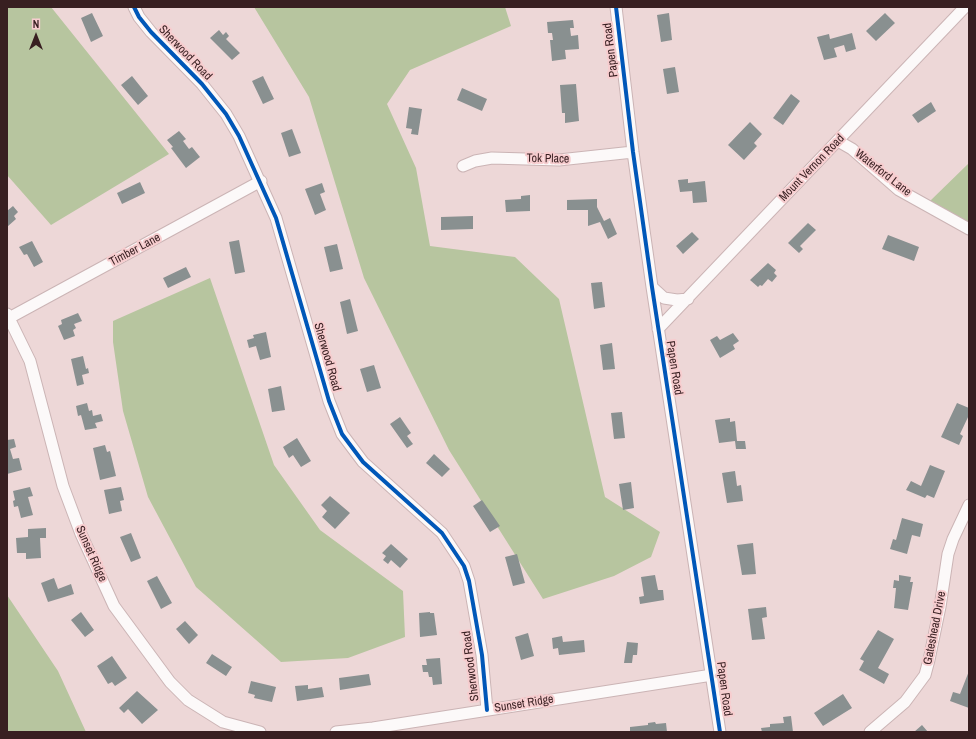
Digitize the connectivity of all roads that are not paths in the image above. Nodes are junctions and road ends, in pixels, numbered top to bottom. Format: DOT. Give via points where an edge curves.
graph roads {
  1 [pos="134,7"];
  2 [pos="616,7"];
  3 [pos="965,7"];
  4 [pos="838,141"];
  5 [pos="633,152"];
  6 [pos="463,166"];
  7 [pos="261,181"];
  8 [pos="969,229"];
  9 [pos="652,287"];
  10 [pos="688,298"];
  11 [pos="8,316"];
  12 [pos="658,329"];
  13 [pos="969,506"];
  14 [pos="712,675"];
  15 [pos="487,710"];
  16 [pos="256,732"];
  17 [pos="336,732"];
  18 [pos="720,732"];
  19 [pos="870,732"];
  1 -- 7 [label="street, Sherwood Road" via="151,32 187,68 226,114"];
  2 -- 5 [label="street, Papen Road"];
  3 -- 4 [label="street, Mount Vernon Road"];
  4 -- 8 [label="street, Waterford Lane" via="852,149 899,190"];
  4 -- 10 [label="street, Mount Vernon Road"];
  5 -- 6 [label="street, Tok Place" via="559,160 492,158"];
  5 -- 9 [label="street, Papen Road"];
  7 -- 11 [label="street, Timber Lane"];
  7 -- 15 [label="street, Sherwood Road" via="276,218 329,401 342,434 363,462 442,533 464,566 482,655"];
  9 -- 10 [label="street" via="664,298"];
  9 -- 12 [label="street, Papen Road"];
  10 -- 12 [label="street, Mount Vernon Road"];
  11 -- 16 [label="street, Sunset Ridge" via="30,361 63,486 81,534 114,606 170,682 188,700 223,722"];
  12 -- 14 [label="street, Papen Road"];
  13 -- 19 [label="street, Gateshead Drive" via="948,554 940,607 925,675 905,702"];
  14 -- 15 [label="street, Sunset Ridge"];
  14 -- 18 [label="street, Papen Road"];
  15 -- 17 [label="street, Sunset Ridge"];
}
